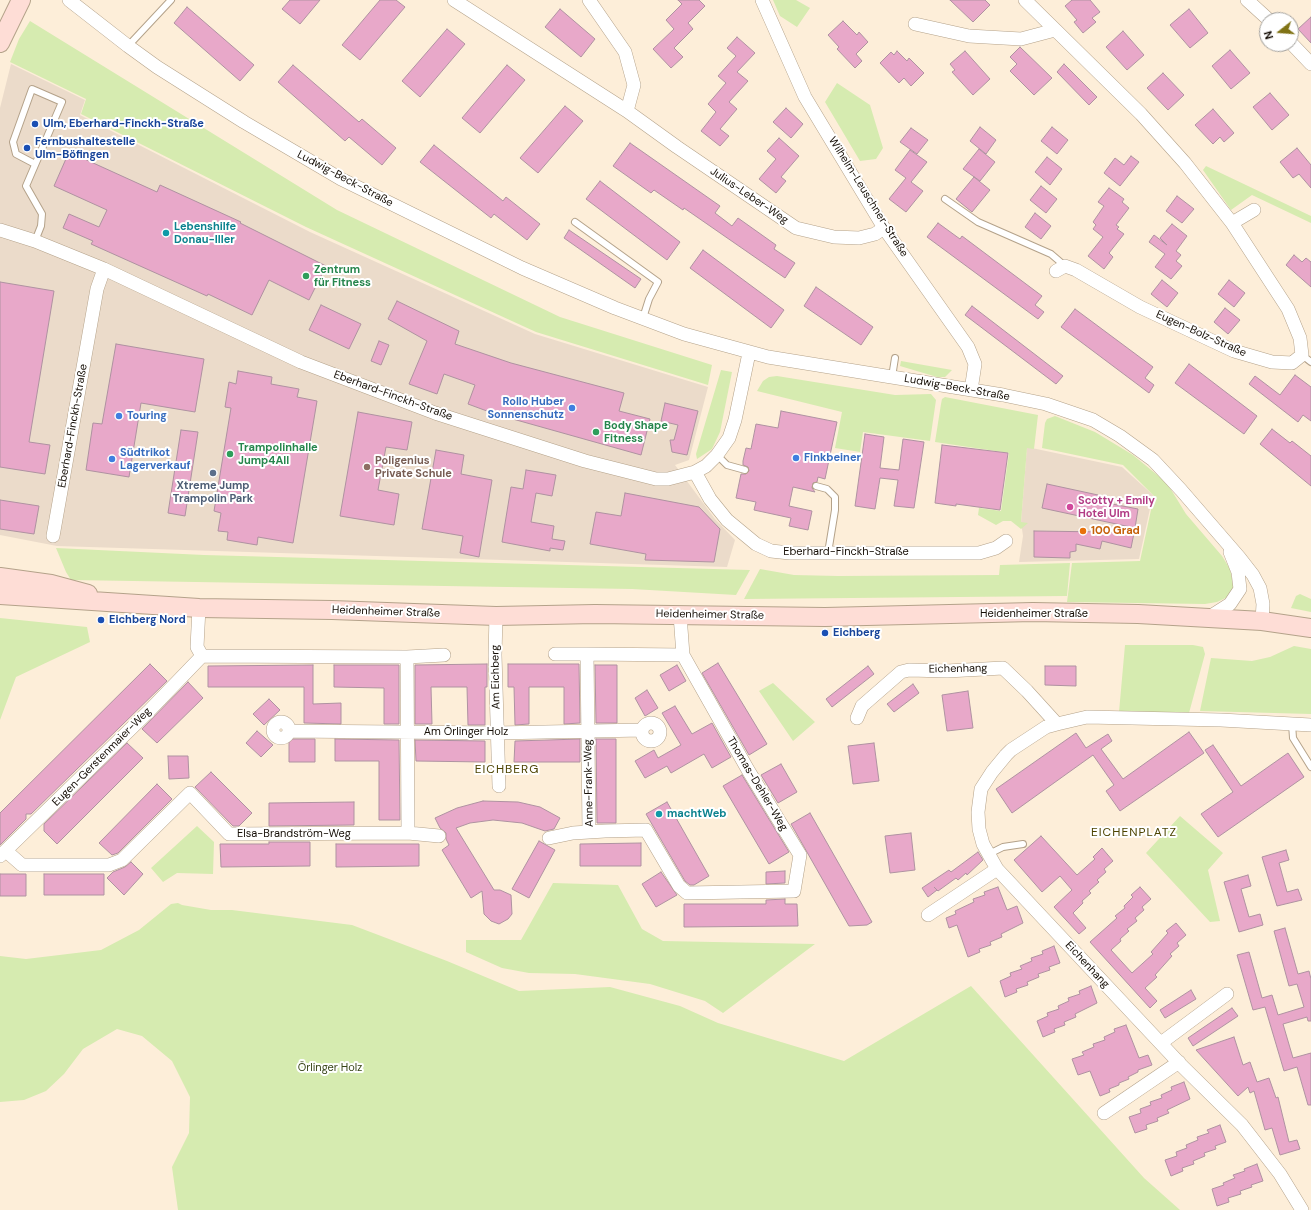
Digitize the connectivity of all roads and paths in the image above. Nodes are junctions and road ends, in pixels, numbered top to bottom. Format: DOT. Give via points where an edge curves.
graph roads {
  1 [pos="21,0"];
  2 [pos="69,0"];
  3 [pos="171,0"];
  4 [pos="454,0"];
  5 [pos="589,0"];
  6 [pos="762,0"];
  7 [pos="1025,0"];
  8 [pos="1247,0"];
  9 [pos="1260,12"];
  10 [pos="0,13"];
  11 [pos="915,24"];
  12 [pos="1055,30"];
  13 [pos="2,38"];
  14 [pos="128,46"];
  15 [pos="1299,51"];
  16 [pos="1311,64"];
  17 [pos="627,111"];
  18 [pos="35,164"];
  19 [pos="945,199"];
  20 [pos="1254,210"];
  21 [pos="575,222"];
  22 [pos="1232,223"];
  23 [pos="884,228"];
  24 [pos="0,230"];
  25 [pos="35,241"];
  26 [pos="1060,268"];
  27 [pos="104,269"];
  28 [pos="643,318"];
  29 [pos="749,353"];
  30 [pos="895,358"];
  31 [pos="1306,359"];
  32 [pos="892,377"];
  33 [pos="971,390"];
  34 [pos="717,455"];
  35 [pos="745,470"];
  36 [pos="695,472"];
  37 [pos="816,486"];
  38 [pos="53,536"];
  39 [pos="1006,541"];
  40 [pos="1227,542"];
  41 [pos="828,553"];
  42 [pos="0,577"];
  43 [pos="0,595"];
  44 [pos="109,601"];
  45 [pos="199,608"];
  46 [pos="680,615"];
  47 [pos="496,616"];
  48 [pos="1208,618"];
  49 [pos="1262,621"];
  50 [pos="1311,628"];
  51 [pos="555,654"];
  52 [pos="587,654"];
  53 [pos="444,655"];
  54 [pos="683,655"];
  55 [pos="202,656"];
  56 [pos="407,657"];
  57 [pos="858,718"];
  58 [pos="1057,724"];
  59 [pos="1292,724"];
  60 [pos="1311,725"];
  61 [pos="588,730"];
  62 [pos="642,730"];
  63 [pos="290,731"];
  64 [pos="408,732"];
  65 [pos="497,733"];
  66 [pos="1311,767"];
  67 [pos="499,786"];
  68 [pos="589,832"];
  69 [pos="408,833"];
  70 [pos="439,836"];
  71 [pos="549,838"];
  72 [pos="1023,844"];
  73 [pos="3,854"];
  74 [pos="988,855"];
  75 [pos="996,869"];
  76 [pos="764,892"];
  77 [pos="928,915"];
  78 [pos="1227,994"];
  79 [pos="1160,1043"];
  80 [pos="1179,1062"];
  81 [pos="1104,1113"];
  82 [pos="1302,1210"];
  1 -- 13 [label="main road"];
  2 -- 14 [label="street, Ludwig-Beck-Straße"];
  3 -- 14 [label="lane"];
  4 -- 17 [label="street, Julius-Leber-Weg"];
  5 -- 17 [label="street" via="625,52 634,84"];
  6 -- 23 [label="street, Wilhelm-Leuschner-Straße" via="805,97"];
  7 -- 12 [label="street, Eugen-Bolz-Straße"];
  8 -- 9 [label="street"];
  10 -- 13 [label="main road"];
  11 -- 12 [label="street" via="969,36 1021,39"];
  12 -- 22 [label="street, Eugen-Bolz-Straße" via="1160,134"];
  14 -- 28 [label="street, Ludwig-Beck-Straße" via="244,122 341,178 522,268"];
  15 -- 16 [label="street"];
  17 -- 23 [label="street, Julius-Leber-Weg" via="796,228 834,237 859,238 875,234"];
  18 -- 18 [label="lane" via="16,154 13,142 32,89 62,102"];
  18 -- 25 [label="lane" via="26,186 42,214 41,226"];
  19 -- 26 [label="lane" via="978,222 1051,254"];
  20 -- 22 [label="street"];
  21 -- 28 [label="lane" via="658,282"];
  22 -- 31 [label="street, Eugen-Bolz-Straße" via="1288,309"];
  23 -- 33 [label="street, Wilhelm-Leuschner-Straße" via="967,343 975,364"];
  24 -- 25 [label="street, Eberhard-Finckh-Straße"];
  25 -- 27 [label="street, Eberhard-Finckh-Straße"];
  26 -- 31 [label="street, Eugen-Bolz-Straße" via="1086,275 1140,307 1234,351 1272,362 1292,363"];
  27 -- 36 [label="street, Eberhard-Finckh-Straße" via="301,362 435,413 585,461 656,479 668,479"];
  27 -- 38 [label="street, Eberhard-Finckh-Straße" via="96,289"];
  28 -- 29 [label="street, Ludwig-Beck-Straße" via="684,334"];
  29 -- 32 [label="street, Ludwig-Beck-Straße"];
  29 -- 34 [label="street, Eberhard-Finckh-Straße" via="735,420 729,438"];
  30 -- 32 [label="lane"];
  32 -- 33 [label="street, Ludwig-Beck-Straße"];
  33 -- 40 [label="street, Ludwig-Beck-Straße" via="1046,404 1092,420 1120,436 1153,460"];
  34 -- 35 [label="lane" via="727,465"];
  34 -- 36 [label="street, Eberhard-Finckh-Straße"];
  36 -- 41 [label="street, Eberhard-Finckh-Straße" via="727,520 756,544 771,551"];
  37 -- 41 [label="lane" via="826,489 834,497 835,510"];
  39 -- 41 [label="street, Eberhard-Finckh-Straße" via="996,548 979,553"];
  40 -- 48 [label="street, Ludwig-Beck-Straße" via="1238,572 1240,589 1230,604"];
  40 -- 49 [label="street, Ludwig-Beck-Straße" via="1258,584 1263,604"];
  42 -- 44 [label="main road, Heidenheimer Straße" via="51,584"];
  43 -- 44 [label="main road, Heidenheimer Straße"];
  44 -- 45 [label="main road, Heidenheimer Straße"];
  45 -- 47 [label="main road, Heidenheimer Straße"];
  45 -- 55 [label="street" via="197,647"];
  46 -- 47 [label="main road, Heidenheimer Straße"];
  46 -- 48 [label="main road, Heidenheimer Straße" via="855,616 1033,612"];
  46 -- 54 [label="street, Thomas-Dehler-Weg"];
  47 -- 65 [label="street, Am Eichberg"];
  48 -- 49 [label="main road, Heidenheimer Straße"];
  49 -- 50 [label="main road, Heidenheimer Straße"];
  51 -- 52 [label="street"];
  52 -- 54 [label="street"];
  52 -- 61 [label="street, Anne-Frank-Weg"];
  53 -- 56 [label="street"];
  54 -- 76 [label="street, Thomas-Dehler-Weg" via="800,856 794,891"];
  55 -- 56 [label="street"];
  55 -- 73 [label="street, Eugen-Gerstenmaier-Weg"];
  56 -- 64 [label="street"];
  57 -- 58 [label="street, Eichenhang" via="862,706 905,671 1003,668"];
  58 -- 59 [label="street, Eichenhang" via="1087,717"];
  58 -- 74 [label="street, Eichenhang" via="1046,727 1011,750 981,789 978,823"];
  59 -- 60 [label="street, Eichenhang"];
  59 -- 66 [label="lane" via="1293,738"];
  61 -- 62 [label="street, Am Örlinger Holz"];
  61 -- 65 [label="street, Am Örlinger Holz"];
  61 -- 68 [label="street, Anne-Frank-Weg"];
  63 -- 64 [label="street, Am Örlinger Holz"];
  64 -- 65 [label="street, Am Örlinger Holz"];
  64 -- 69 [label="street"];
  65 -- 67 [label="street, Am Eichberg"];
  68 -- 71 [label="street"];
  68 -- 76 [label="street, Anne-Frank-Weg" via="646,830 679,886 687,893"];
  69 -- 70 [label="street"];
  69 -- 73 [label="street, Elsa-Brandström-Weg" via="229,834 190,793 122,860 109,865 22,865"];
  72 -- 74 [label="lane" via="1003,847"];
  74 -- 75 [label="street, Eichenhang"];
  75 -- 77 [label="street"];
  75 -- 79 [label="street, Eichenhang"];
  78 -- 79 [label="street"];
  79 -- 80 [label="street, Eichenhang"];
  80 -- 81 [label="street"];
  80 -- 82 [label="street, Eichenhang" via="1247,1130 1280,1174"];
}
